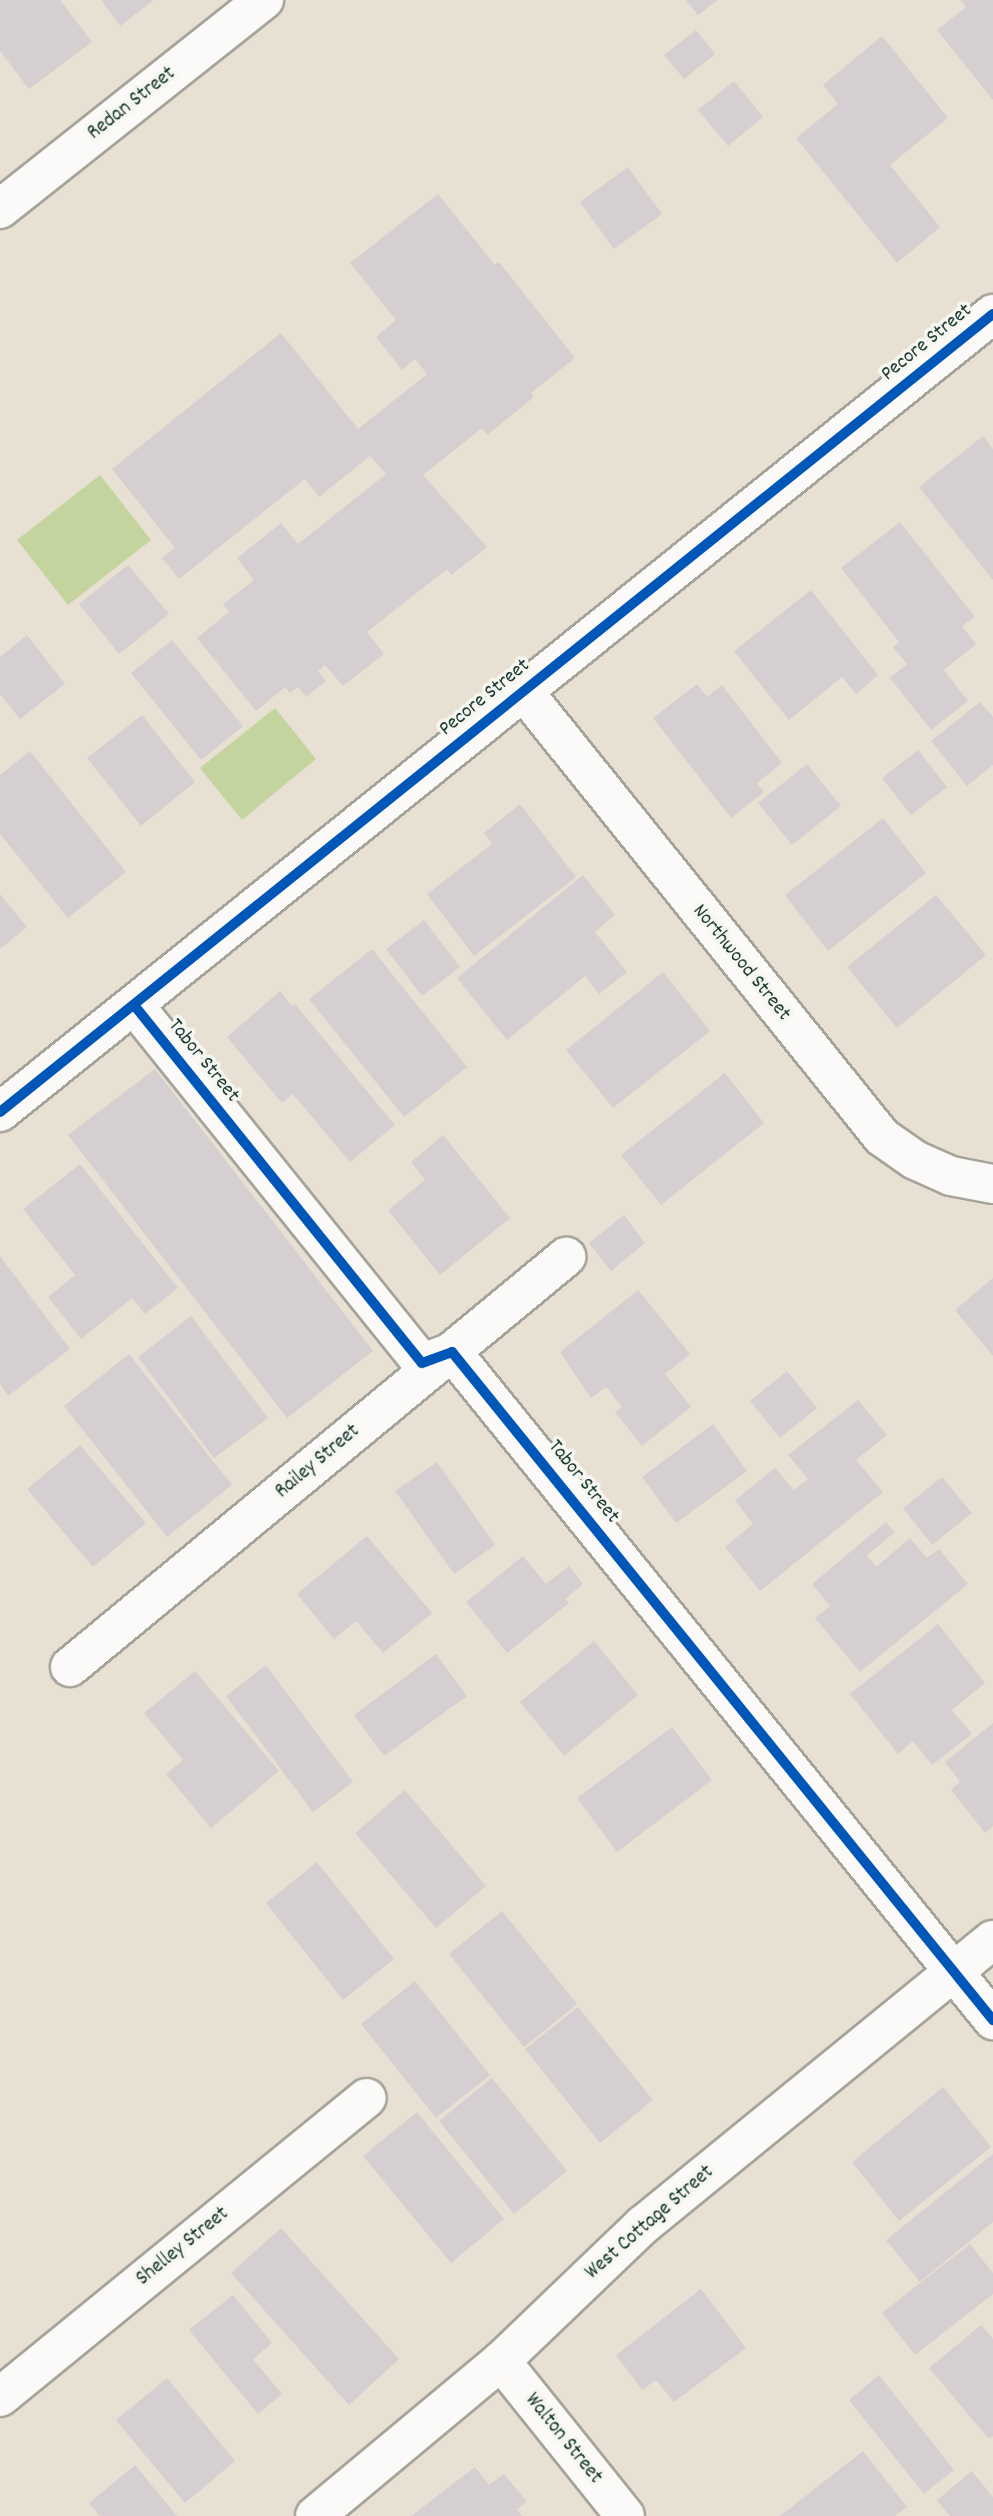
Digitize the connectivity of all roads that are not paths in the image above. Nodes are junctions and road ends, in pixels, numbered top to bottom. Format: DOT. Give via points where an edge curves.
graph roads {
  1 [pos="264,0"];
  2 [pos="0,209"];
  3 [pos="993,314"];
  4 [pos="524,692"];
  5 [pos="134,1005"];
  6 [pos="0,1112"];
  7 [pos="993,1184"];
  8 [pos="566,1257"];
  9 [pos="452,1352"];
  10 [pos="70,1667"];
  11 [pos="993,1940"];
  12 [pos="954,1972"];
  13 [pos="993,2020"];
  14 [pos="366,2098"];
  15 [pos="501,2361"];
  16 [pos="0,2397"];
  17 [pos="315,2516"];
  18 [pos="625,2516"];
  1 -- 2 [label="street, Redan Street"];
  3 -- 4 [label="street, Pecore Street"];
  4 -- 5 [label="street, Pecore Street"];
  4 -- 7 [label="street, Northwood Street" via="882,1137 915,1160 951,1176"];
  5 -- 6 [label="street, Pecore Street"];
  5 -- 9 [label="street, Tabor Street" via="422,1363"];
  8 -- 9 [label="street, Railey Street"];
  9 -- 10 [label="street, Railey Street"];
  9 -- 12 [label="street, Tabor Street"];
  11 -- 12 [label="street, West Cottage Street"];
  12 -- 13 [label="street, Tabor Street"];
  12 -- 15 [label="street, West Cottage Street" via="643,2225"];
  14 -- 16 [label="street, Shelley Street"];
  15 -- 17 [label="street, West Cottage Street"];
  15 -- 18 [label="street, Walton Street"];
}
